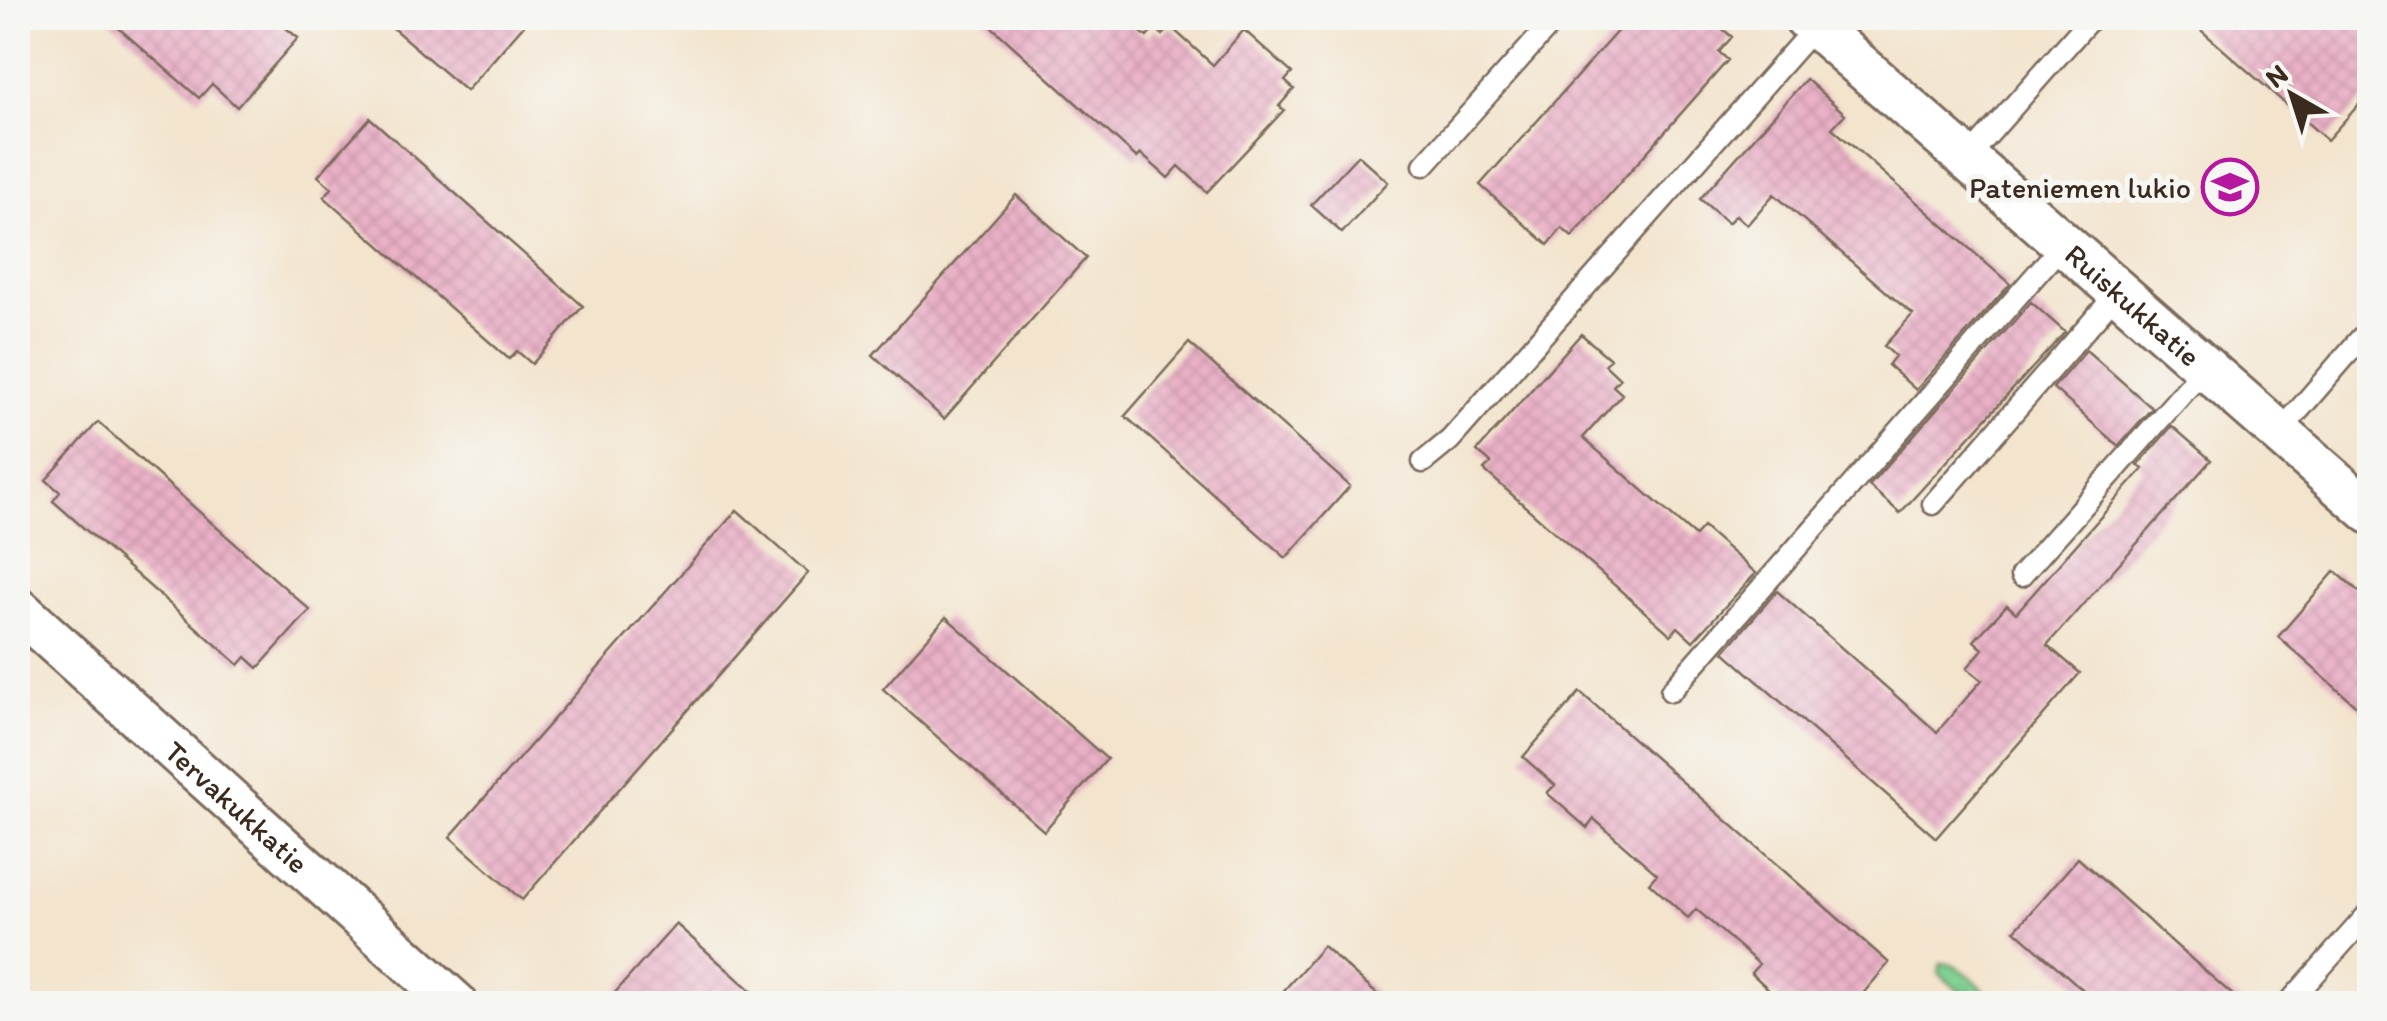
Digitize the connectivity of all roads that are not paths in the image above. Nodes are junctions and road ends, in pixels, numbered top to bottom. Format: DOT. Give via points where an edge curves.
graph roads {
  1 [pos="1556,18"];
  2 [pos="2091,18"];
  3 [pos="1811,22"];
  4 [pos="1968,158"];
  5 [pos="1424,165"];
  6 [pos="2064,243"];
  7 [pos="2119,291"];
  8 [pos="2362,338"];
  9 [pos="2206,368"];
  10 [pos="2279,433"];
  11 [pos="1423,462"];
  12 [pos="1934,504"];
  13 [pos="2370,512"];
  14 [pos="2021,576"];
  15 [pos="18,610"];
  16 [pos="1670,691"];
  17 [pos="2370,912"];
  18 [pos="456,1004"];
  19 [pos="2288,1004"];
  1 -- 5 [label="lane"];
  2 -- 4 [label="lane"];
  3 -- 4 [label="street, Ruiskukkatie"];
  3 -- 11 [label="lane" via="1450,440"];
  4 -- 6 [label="street, Ruiskukkatie"];
  6 -- 7 [label="street, Ruiskukkatie"];
  6 -- 16 [label="lane"];
  7 -- 9 [label="street, Ruiskukkatie"];
  7 -- 12 [label="lane"];
  8 -- 10 [label="lane"];
  9 -- 10 [label="street, Ruiskukkatie"];
  9 -- 14 [label="lane"];
  10 -- 13 [label="street, Ruiskukkatie"];
  15 -- 18 [label="street, Tervakukkatie"];
  17 -- 19 [label="lane"];
}
